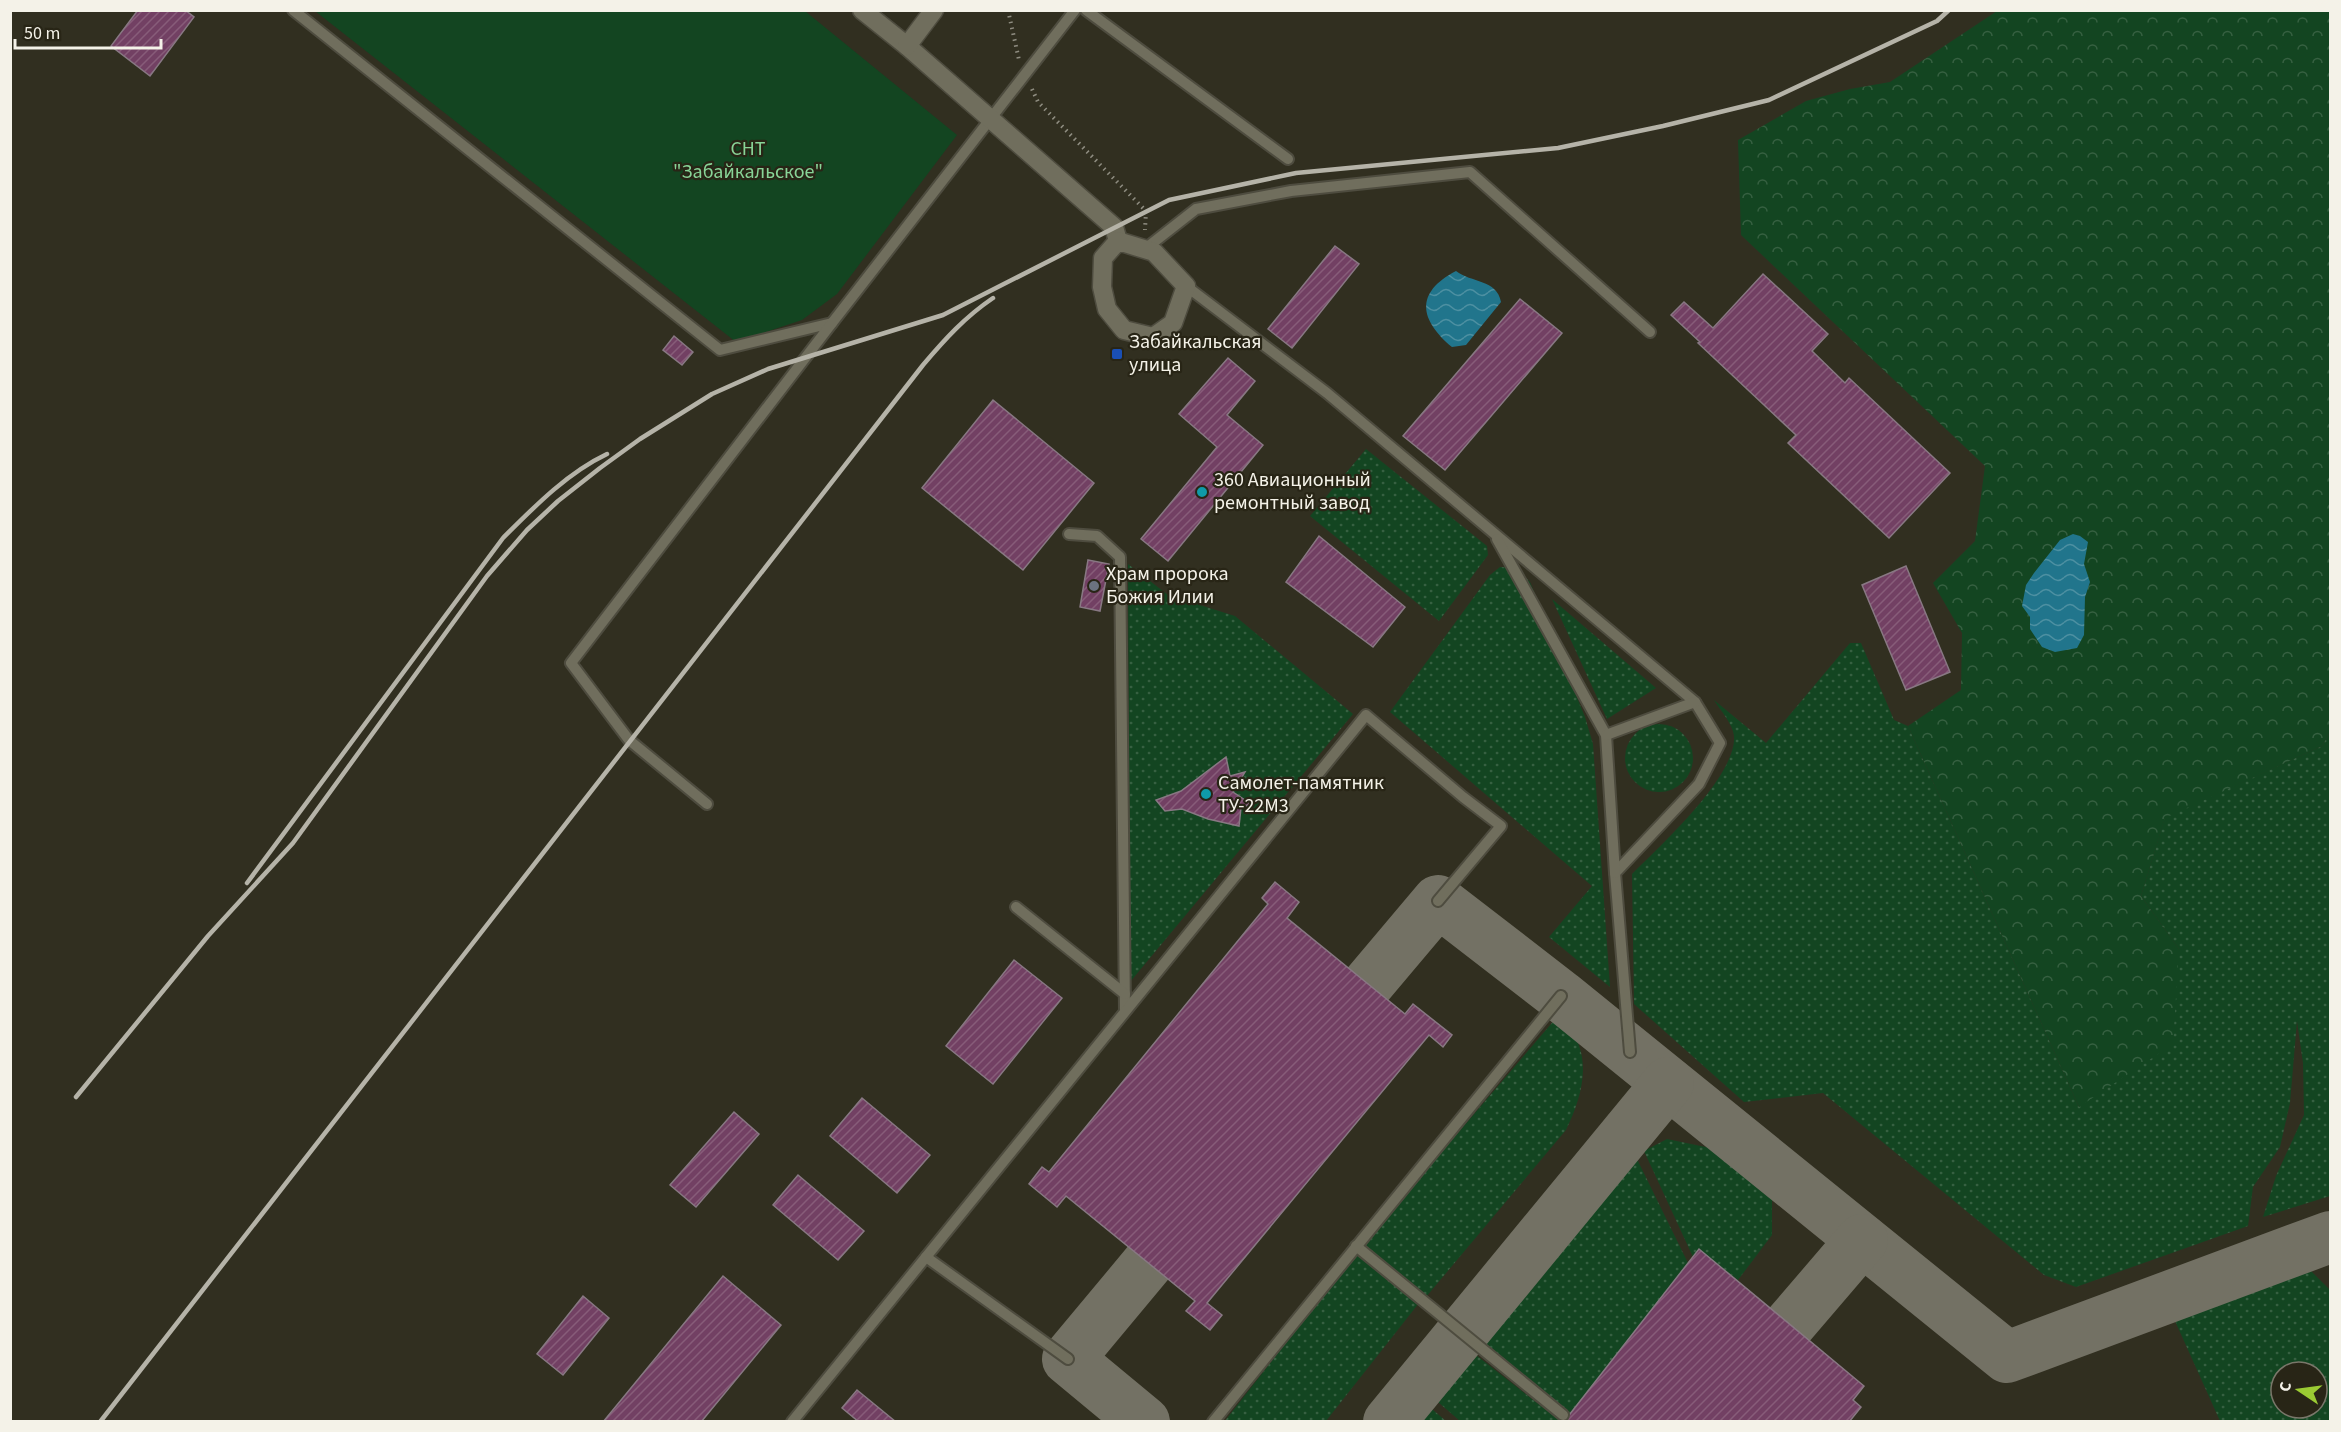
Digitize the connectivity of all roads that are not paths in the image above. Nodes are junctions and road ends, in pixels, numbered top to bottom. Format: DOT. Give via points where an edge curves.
graph roads {
  1 [pos="293,10"];
  2 [pos="862,10"];
  3 [pos="934,10"];
  4 [pos="1075,10"];
  5 [pos="1086,10"];
  6 [pos="907,46"];
  7 [pos="991,118"];
  8 [pos="1288,159"];
  9 [pos="1118,241"];
  10 [pos="1145,249"];
  11 [pos="1186,286"];
  12 [pos="832,322"];
  13 [pos="1650,332"];
  14 [pos="1492,531"];
  15 [pos="1069,534"];
  16 [pos="1695,702"];
  17 [pos="1606,735"];
  18 [pos="707,804"];
  19 [pos="1615,873"];
  20 [pos="1437,901"];
  21 [pos="1016,907"];
  22 [pos="1125,994"];
  23 [pos="1561,996"];
  24 [pos="1125,1011"];
  25 [pos="1630,1052"];
  26 [pos="1356,1246"];
  27 [pos="926,1257"];
  28 [pos="1068,1359"];
  29 [pos="1563,1415"];
  30 [pos="792,1422"];
  31 [pos="1213,1422"];
  1 -- 12 [label="lane" via="720,350"];
  2 -- 6 [label="street"];
  3 -- 6 [label="street"];
  4 -- 7 [label="lane"];
  5 -- 8 [label="lane"];
  6 -- 7 [label="street"];
  7 -- 9 [label="street" via="1114,227"];
  7 -- 12 [label="lane"];
  9 -- 10 [label="street"];
  9 -- 11 [label="street" via="1103,258 1102,287 1107,309 1124,330 1153,337 1173,323"];
  10 -- 11 [label="street" via="1154,252"];
  10 -- 13 [label="lane" via="1196,209 1292,191 1470,172"];
  11 -- 14 [label="lane" via="1327,393"];
  12 -- 18 [label="lane" via="571,663 629,740"];
  14 -- 16 [label="lane"];
  14 -- 17 [label="lane"];
  15 -- 22 [label="lane" via="1097,536 1120,557"];
  16 -- 17 [label="lane"];
  16 -- 19 [label="lane" via="1720,743 1699,784"];
  17 -- 19 [label="lane"];
  19 -- 25 [label="lane"];
  20 -- 24 [label="lane" via="1501,826 1366,716"];
  21 -- 22 [label="lane"];
  22 -- 24 [label="lane"];
  23 -- 26 [label="lane"];
  24 -- 27 [label="lane"];
  26 -- 29 [label="lane"];
  26 -- 31 [label="lane"];
  27 -- 28 [label="lane"];
  27 -- 30 [label="lane"];
}
